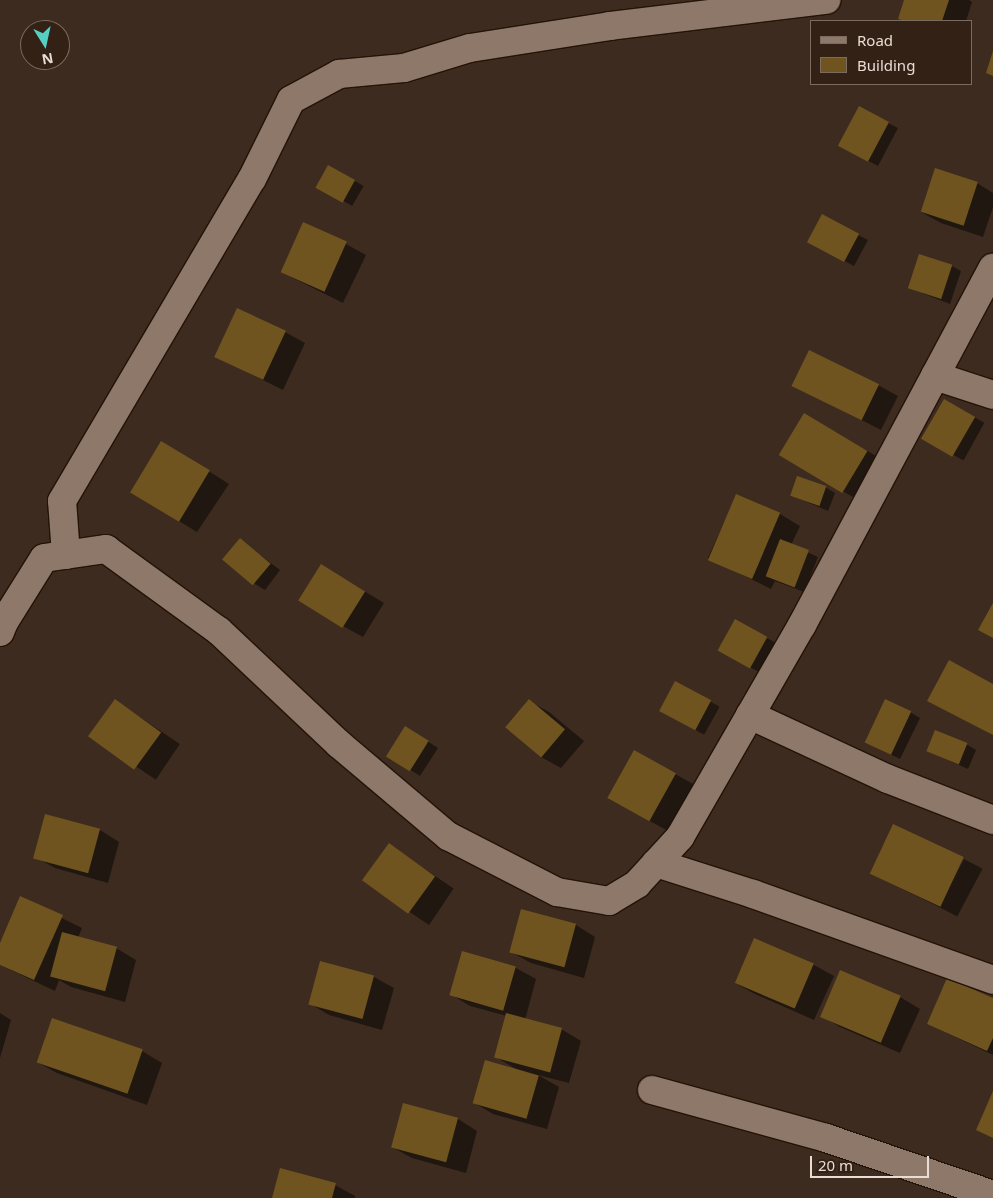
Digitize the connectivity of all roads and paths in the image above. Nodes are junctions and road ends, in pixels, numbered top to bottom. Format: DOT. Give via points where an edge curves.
graph roads {
  1 [pos="826,0"];
  2 [pos="993,268"];
  3 [pos="935,376"];
  4 [pos="993,396"];
  5 [pos="66,555"];
  6 [pos="0,632"];
  7 [pos="750,715"];
  8 [pos="993,820"];
  9 [pos="656,863"];
  10 [pos="993,980"];
  11 [pos="652,1090"];
  12 [pos="993,1195"];
  1 -- 5 [label="street" via="610,26 470,48 404,68 339,74 290,100 252,179 62,500"];
  2 -- 3 [label="street"];
  3 -- 4 [label="street"];
  3 -- 7 [label="street" via="807,616"];
  5 -- 6 [label="street" via="44,558"];
  5 -- 9 [label="street" via="106,548 220,632 339,744 448,836 557,892 609,901 637,884"];
  7 -- 8 [label="street" via="888,779"];
  7 -- 9 [label="street" via="680,836"];
  9 -- 10 [label="street" via="753,894"];
  11 -- 12 [label="street" via="826,1138"];
}
